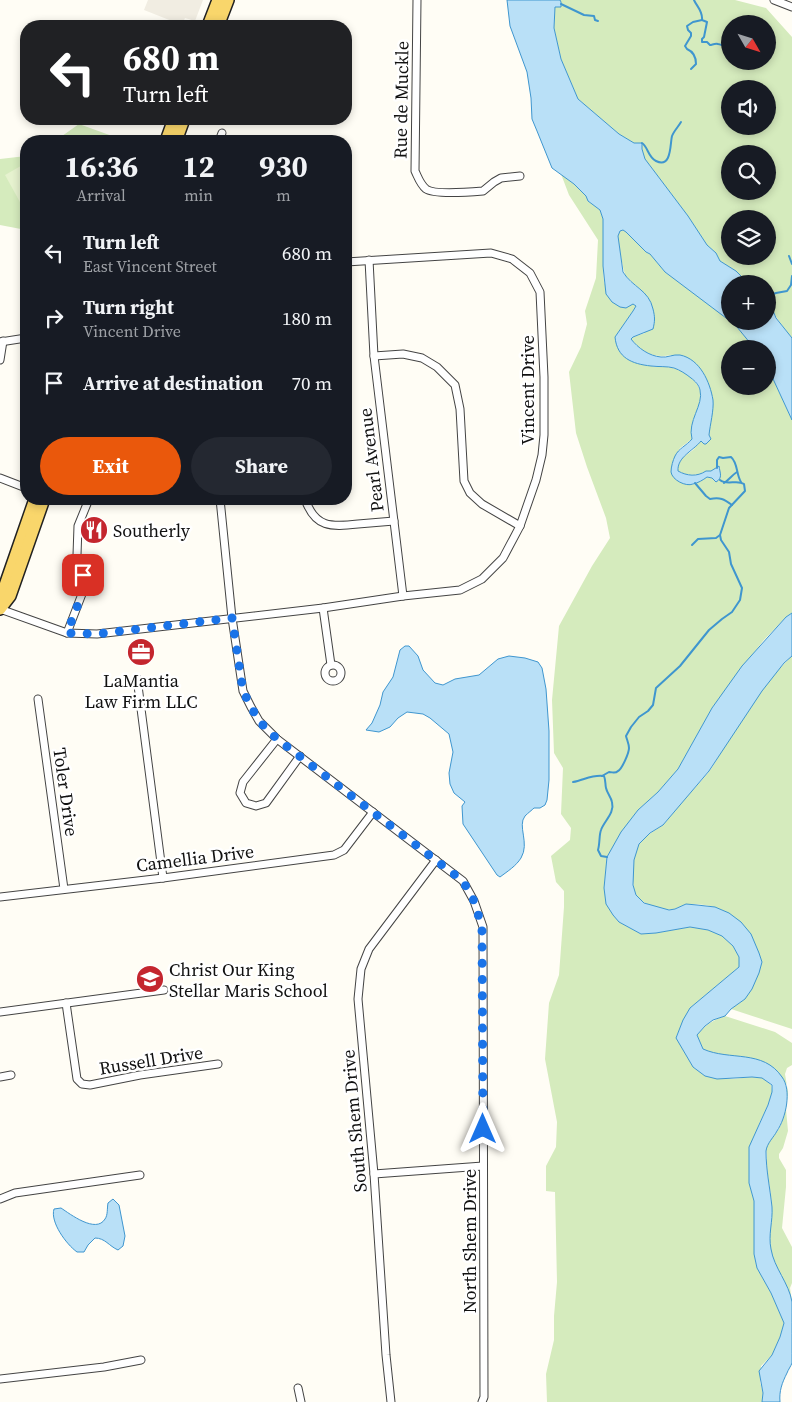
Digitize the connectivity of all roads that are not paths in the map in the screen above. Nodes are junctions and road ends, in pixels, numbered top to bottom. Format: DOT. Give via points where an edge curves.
graph roads {
  1 [pos="218,0"];
  2 [pos="228,0"];
  3 [pos="416,0"];
  4 [pos="774,0"];
  5 [pos="792,8"];
  6 [pos="210,20"];
  7 [pos="220,20"];
  8 [pos="520,176"];
  9 [pos="369,260"];
  10 [pos="352,261"];
  11 [pos="20,339"];
  12 [pos="2,342"];
  13 [pos="374,356"];
  14 [pos="0,360"];
  15 [pos="0,478"];
  16 [pos="20,486"];
  17 [pos="33,505"];
  18 [pos="42,505"];
  19 [pos="87,505"];
  20 [pos="221,505"];
  21 [pos="306,505"];
  22 [pos="394,521"];
  23 [pos="520,526"];
  24 [pos="403,596"];
  25 [pos="323,608"];
  26 [pos="0,609"];
  27 [pos="232,618"];
  28 [pos="67,633"];
  29 [pos="331,665"];
  30 [pos="136,678"];
  31 [pos="38,699"];
  32 [pos="277,739"];
  33 [pos="300,756"];
  34 [pos="374,812"];
  35 [pos="436,860"];
  36 [pos="163,878"];
  37 [pos="64,889"];
  38 [pos="0,897"];
  39 [pos="164,990"];
  40 [pos="66,1003"];
  41 [pos="0,1012"];
  42 [pos="218,1064"];
  43 [pos="11,1075"];
  44 [pos="0,1077"];
  45 [pos="483,1166"];
  46 [pos="374,1174"];
  47 [pos="140,1175"];
  48 [pos="0,1199"];
  49 [pos="141,1360"];
  50 [pos="0,1379"];
  51 [pos="298,1388"];
  52 [pos="301,1402"];
  53 [pos="392,1402"];
  54 [pos="482,1402"];
  1 -- 6 [label="main road"];
  2 -- 7 [label="main road"];
  3 -- 8 [label="street, Rue de Muckle" via="415,171 419,181 426,190 483,192 501,178"];
  4 -- 5 [label="street"];
  9 -- 10 [label="street, Vincent Drive"];
  9 -- 13 [label="street, Pearl Avenue"];
  9 -- 23 [label="street, Vincent Drive" via="491,253 512,260 530,273 540,292 544,435 536,480"];
  11 -- 12 [label="street"];
  12 -- 14 [label="street"];
  13 -- 22 [label="street, Pearl Avenue"];
  13 -- 23 [label="street" via="403,354 422,358 437,367 455,385 460,409 464,481 470,493 482,504"];
  15 -- 16 [label="street"];
  17 -- 26 [label="main road" via="4,588"];
  18 -- 26 [label="main road" via="10,596"];
  19 -- 28 [label="street" via="78,526 76,555 82,570 82,594"];
  20 -- 27 [label="street, North Shem Drive"];
  21 -- 22 [label="street" via="309,512 322,522 336,527"];
  22 -- 24 [label="street, Pearl Avenue"];
  23 -- 24 [label="street, Vincent Drive" via="503,558 482,579 460,590"];
  24 -- 25 [label="street, Vincent Drive"];
  25 -- 27 [label="street, Vincent Drive"];
  25 -- 29 [label="street"];
  26 -- 28 [label="street, Vincent Drive"];
  27 -- 28 [label="street, Vincent Drive" via="97,634"];
  27 -- 32 [label="street, North Shem Drive" via="243,691 259,721"];
  30 -- 36 [label="street"];
  31 -- 37 [label="street, Toler Drive"];
  32 -- 33 [label="street, North Shem Drive"];
  32 -- 33 [label="street" via="243,782 240,793 246,803 256,806 266,803"];
  33 -- 34 [label="street, North Shem Drive"];
  34 -- 35 [label="street, North Shem Drive"];
  34 -- 36 [label="street, Camellia Drive" via="344,850 334,855"];
  35 -- 45 [label="street, North Shem Drive" via="463,881 474,901 482,927"];
  35 -- 46 [label="street, South Shem Drive" via="368,948 361,969 358,999"];
  36 -- 37 [label="street, Camellia Drive"];
  37 -- 38 [label="street, Camellia Drive"];
  39 -- 40 [label="street"];
  40 -- 41 [label="street"];
  40 -- 42 [label="street, Russell Drive" via="77,1079 82,1084"];
  43 -- 44 [label="street"];
  45 -- 46 [label="street"];
  45 -- 54 [label="street, North Shem Drive"];
  46 -- 53 [label="street, South Shem Drive" via="385,1346"];
  47 -- 48 [label="street" via="15,1193"];
  49 -- 50 [label="street"];
  51 -- 52 [label="street"];
}
